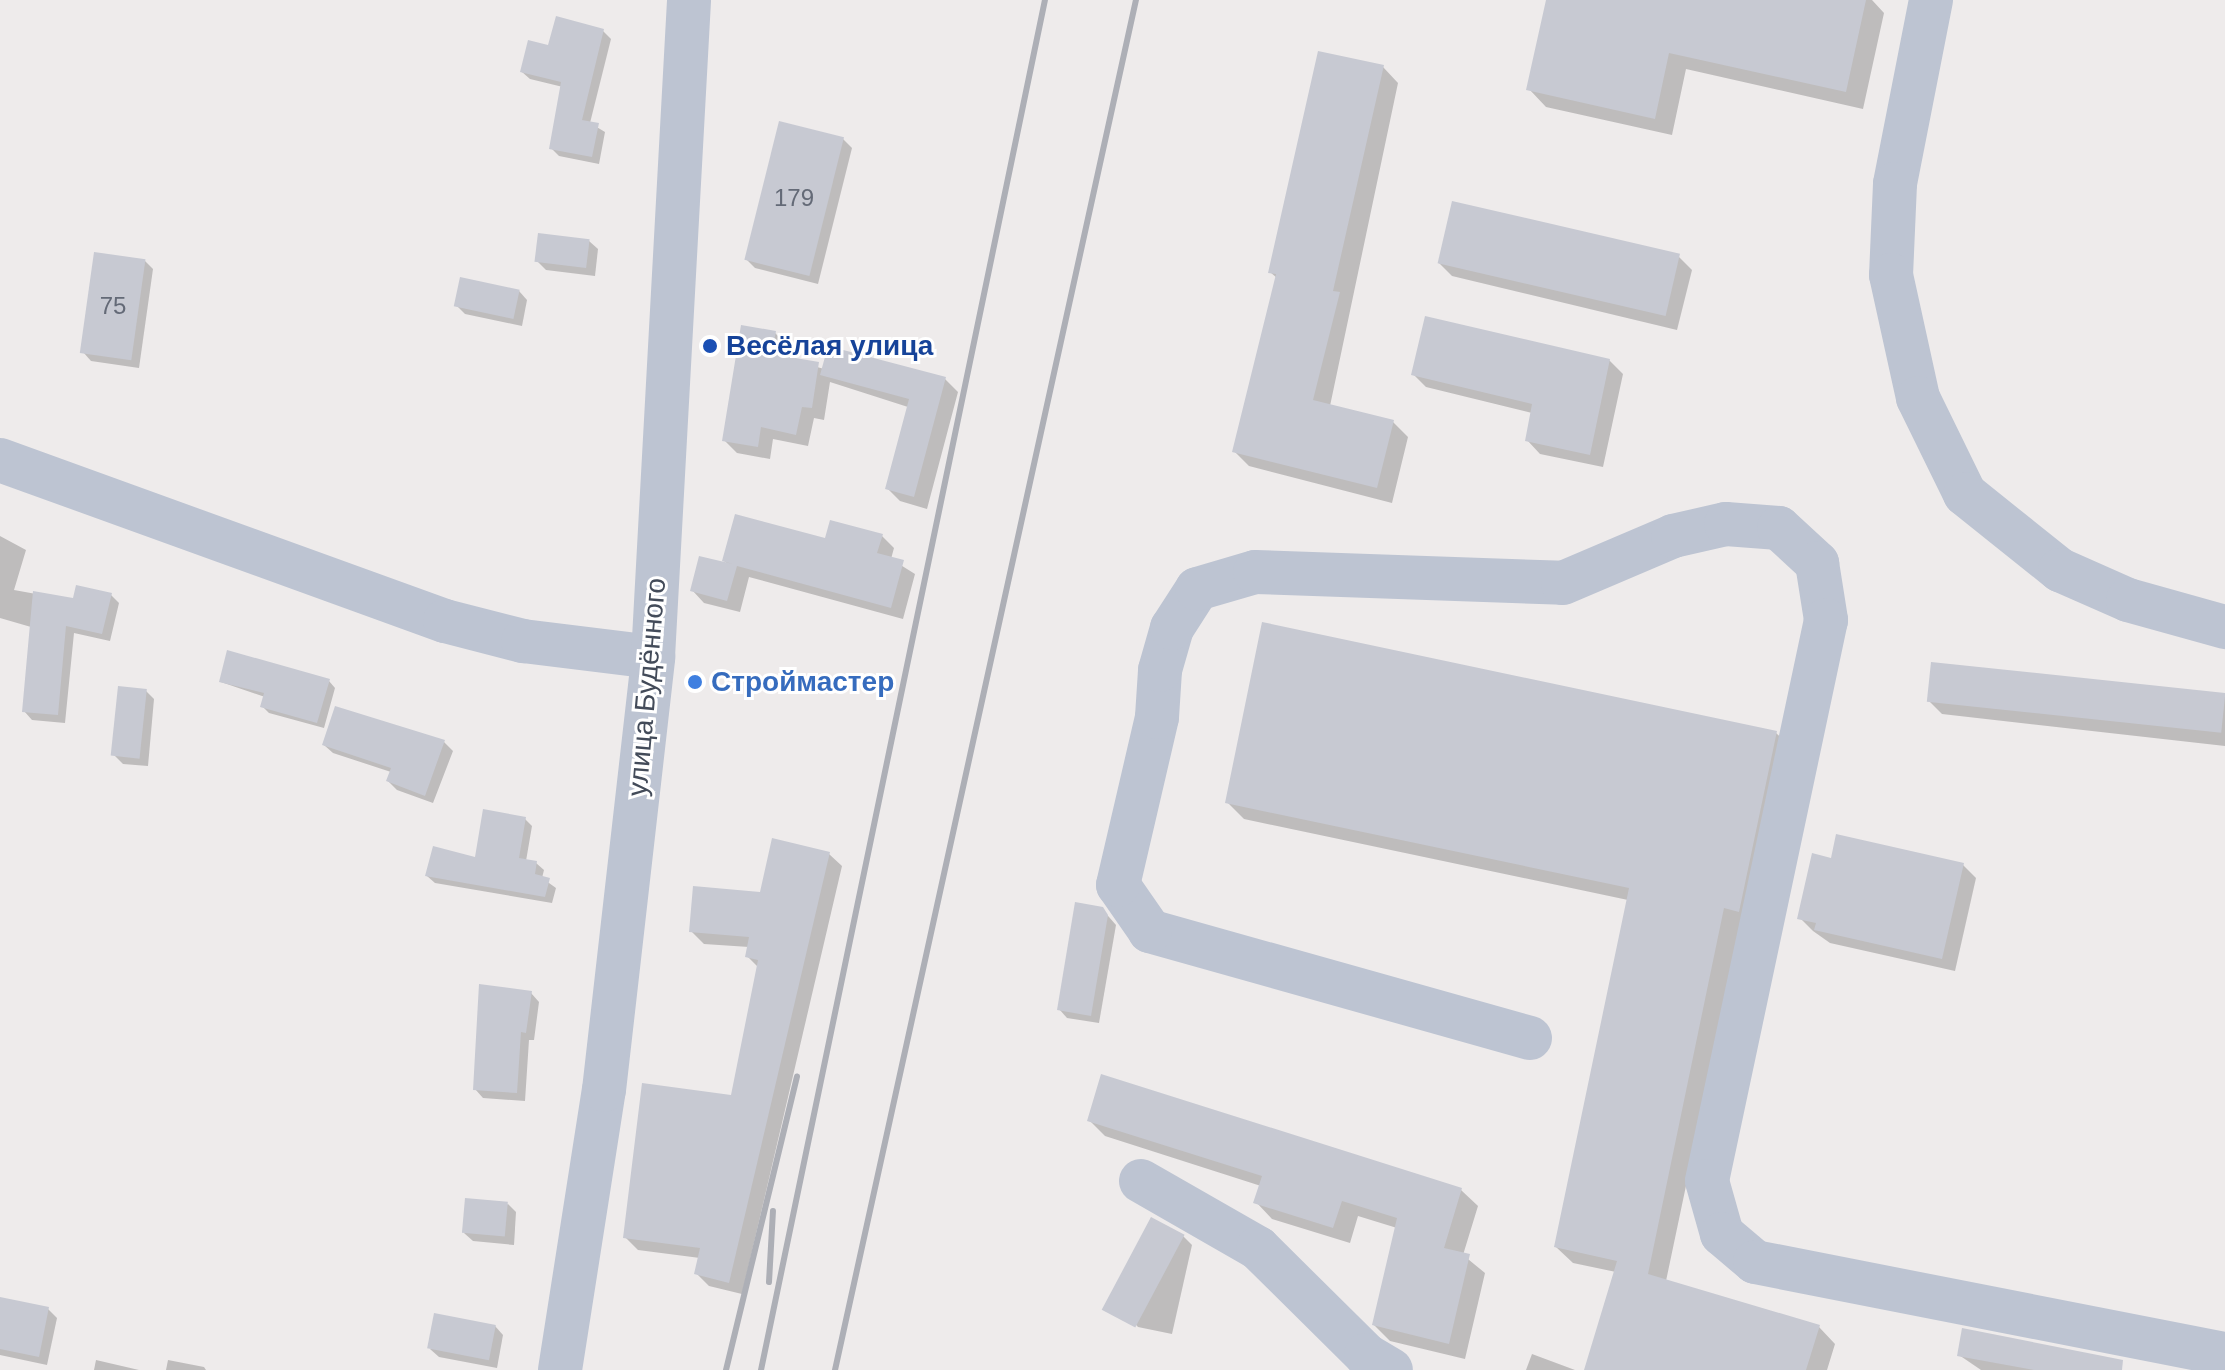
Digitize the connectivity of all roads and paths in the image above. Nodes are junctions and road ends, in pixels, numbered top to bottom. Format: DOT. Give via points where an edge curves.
graph roads {
  1 [pos="689,0"];
  2 [pos="1931,0"];
  3 [pos="0,460"];
  4 [pos="2225,627"];
  5 [pos="653,657"];
  6 [pos="1530,1038"];
  7 [pos="1141,1181"];
  8 [pos="2225,1354"];
  9 [pos="1372,1365"];
  10 [pos="560,1370"];
  1 -- 5 [label="street, улица Будённого"];
  2 -- 4 [label="street" via="1895,184 1891,275 1918,398 1965,494 2060,570 2128,600"];
  3 -- 5 [label="street" via="445,621 523,641"];
  5 -- 10 [label="street, улица Будённого" via="604,1090"];
  6 -- 8 [label="street" via="1150,931 1118,885 1172,628 1197,589 1255,572 1563,583 1673,536 1726,524 1779,528 1817,563 1826,620 1707,1181 1722,1234 1755,1262"];
  7 -- 9 [label="street" via="1258,1248"];
}
